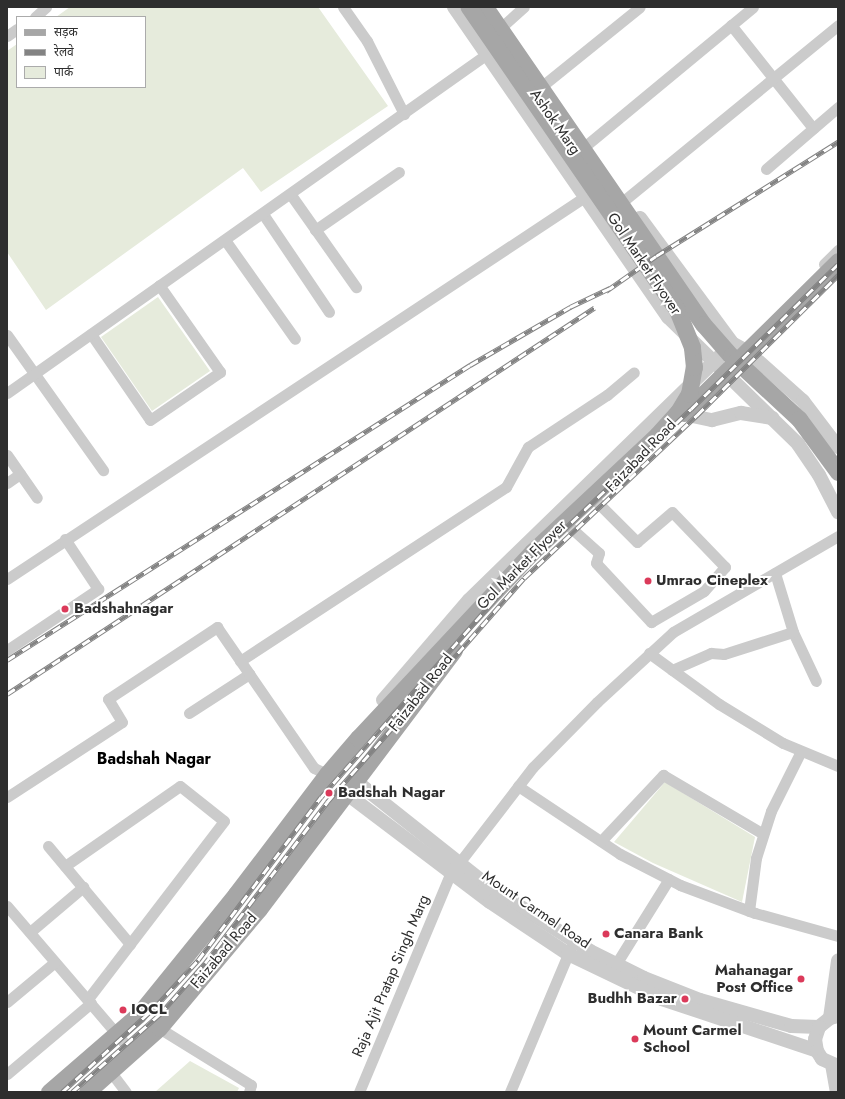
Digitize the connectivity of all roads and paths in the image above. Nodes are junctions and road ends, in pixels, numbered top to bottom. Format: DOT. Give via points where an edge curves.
graph roads {
  1 [pos="46,7"];
  2 [pos="343,7"];
  3 [pos="454,7"];
  4 [pos="469,7"];
  5 [pos="485,7"];
  6 [pos="494,7"];
  7 [pos="524,7"];
  8 [pos="640,7"];
  9 [pos="753,7"];
  10 [pos="36,16"];
  11 [pos="506,23"];
  12 [pos="731,25"];
  13 [pos="838,25"];
  14 [pos="16,30"];
  15 [pos="7,36"];
  16 [pos="487,54"];
  17 [pos="773,78"];
  18 [pos="547,82"];
  19 [pos="838,107"];
  20 [pos="404,114"];
  21 [pos="813,128"];
  22 [pos="588,144"];
  23 [pos="563,163"];
  24 [pos="766,168"];
  25 [pos="399,172"];
  26 [pos="291,194"];
  27 [pos="586,196"];
  28 [pos="626,199"];
  29 [pos="263,214"];
  30 [pos="601,219"];
  31 [pos="315,230"];
  32 [pos="655,238"];
  33 [pos="225,240"];
  34 [pos="838,250"];
  35 [pos="627,258"];
  36 [pos="838,261"];
  37 [pos="678,271"];
  38 [pos="838,272"];
  39 [pos="160,285"];
  40 [pos="356,287"];
  41 [pos="652,292"];
  42 [pos="330,312"];
  43 [pos="780,316"];
  44 [pos="91,334"];
  45 [pos="7,335"];
  46 [pos="295,339"];
  47 [pos="732,343"];
  48 [pos="748,352"];
  49 [pos="720,367"];
  50 [pos="634,372"];
  51 [pos="34,374"];
  52 [pos="7,393"];
  53 [pos="683,414"];
  54 [pos="773,418"];
  55 [pos="838,447"];
  56 [pos="7,455"];
  57 [pos="102,470"];
  58 [pos="838,472"];
  59 [pos="20,474"];
  60 [pos="7,483"];
  61 [pos="37,498"];
  62 [pos="597,502"];
  63 [pos="838,512"];
  64 [pos="570,527"];
  65 [pos="838,536"];
  66 [pos="65,539"];
  67 [pos="775,572"];
  68 [pos="7,579"];
  69 [pos="662,616"];
  70 [pos="673,632"];
  71 [pos="793,632"];
  72 [pos="7,650"];
  73 [pos="649,653"];
  74 [pos="240,661"];
  75 [pos="672,670"];
  76 [pos="249,674"];
  77 [pos="816,681"];
  78 [pos="189,713"];
  79 [pos="358,738"];
  80 [pos="801,751"];
  81 [pos="838,766"];
  82 [pos="327,774"];
  83 [pos="518,786"];
  84 [pos="352,788"];
  85 [pos="7,796"];
  86 [pos="763,834"];
  87 [pos="601,841"];
  88 [pos="48,846"];
  89 [pos="65,866"];
  90 [pos="455,868"];
  91 [pos="669,879"];
  92 [pos="83,887"];
  93 [pos="7,906"];
  94 [pos="749,911"];
  95 [pos="30,932"];
  96 [pos="838,936"];
  97 [pos="130,944"];
  98 [pos="571,948"];
  99 [pos="838,961"];
  100 [pos="55,962"];
  101 [pos="616,964"];
  102 [pos="89,1001"];
  103 [pos="7,1002"];
  104 [pos="829,1020"];
  105 [pos="159,1028"];
  106 [pos="117,1033"];
  107 [pos="817,1051"];
  108 [pos="133,1053"];
  109 [pos="834,1065"];
  110 [pos="110,1071"];
  111 [pos="7,1074"];
  112 [pos="49,1092"];
  113 [pos="87,1092"];
  114 [pos="126,1092"];
  115 [pos="248,1092"];
  116 [pos="359,1092"];
  117 [pos="510,1092"];
  118 [pos="834,1092"];
  1 -- 10 [label="street"];
  2 -- 20 [label="street" via="367,41"];
  3 -- 16 [label="street, Ashok Marg"];
  4 -- 79 [label="main road, Gol Market Flyover" via="677,310 692,347 694,367 689,394 678,412 657,435 532,552"];
  5 -- 58 [label="main road, Gol Market Flyover" via="703,324 731,356 799,419"];
  6 -- 11 [label="street, Ashok Marg"];
  7 -- 11 [label="street"];
  8 -- 18 [label="street"];
  9 -- 12 [label="street"];
  11 -- 18 [label="street, Ashok Marg"];
  12 -- 17 [label="street"];
  12 -- 22 [label="street"];
  13 -- 17 [label="street"];
  14 -- 15 [label="street"];
  16 -- 20 [label="street"];
  16 -- 23 [label="street, Ashok Marg"];
  17 -- 21 [label="street"];
  17 -- 28 [label="street"];
  18 -- 22 [label="street, Ashok Marg"];
  19 -- 21 [label="street"];
  20 -- 26 [label="street"];
  21 -- 24 [label="street"];
  22 -- 23 [label="street"];
  22 -- 28 [label="street, Ashok Marg"];
  23 -- 27 [label="street, Ashok Marg"];
  25 -- 31 [label="street"];
  26 -- 29 [label="street"];
  26 -- 31 [label="street"];
  27 -- 30 [label="street, Ashok Marg"];
  27 -- 66 [label="street"];
  28 -- 30 [label="street"];
  28 -- 32 [label="street, Ashok Marg"];
  29 -- 33 [label="street"];
  29 -- 42 [label="street"];
  30 -- 35 [label="street, Ashok Marg"];
  31 -- 40 [label="street"];
  32 -- 35 [label="street"];
  32 -- 37 [label="street, Ashok Marg"];
  33 -- 39 [label="street"];
  33 -- 46 [label="street"];
  34 -- 43 [label="street" via="787,302"];
  35 -- 41 [label="street, Ashok Marg"];
  36 -- 43 [label="main road, Faizabad Road"];
  37 -- 41 [label="street"];
  37 -- 47 [label="street, Ashok Marg"];
  38 -- 43 [label="street" via="801,307"];
  39 -- 44 [label="street"];
  39 -- 44 [label="street" via="220,372 150,420"];
  41 -- 49 [label="street, Ashok Marg" via="668,317"];
  43 -- 48 [label="main road, Faizabad Road"];
  44 -- 51 [label="street"];
  45 -- 51 [label="street"];
  47 -- 48 [label="street"];
  47 -- 49 [label="street, Faizabad Road"];
  48 -- 49 [label="main road, Faizabad Road"];
  48 -- 55 [label="street" via="803,401"];
  49 -- 53 [label="main road, Faizabad Road"];
  49 -- 54 [label="street, Ashok Marg"];
  49 -- 79 [label="street, Faizabad Road" via="469,600 368,718"];
  50 -- 74 [label="street" via="607,395 528,447 506,487"];
  51 -- 52 [label="street"];
  51 -- 57 [label="street"];
  53 -- 54 [label="street" via="712,420 741,413"];
  53 -- 62 [label="main road, Faizabad Road"];
  54 -- 63 [label="street, Ashok Marg" via="798,444 815,468"];
  56 -- 59 [label="street"];
  59 -- 60 [label="street"];
  59 -- 61 [label="street"];
  62 -- 64 [label="main road, Faizabad Road"];
  62 -- 69 [label="street" via="637,542 672,512 725,567 704,591"];
  64 -- 69 [label="street" via="600,553 596,562 651,622"];
  64 -- 84 [label="main road, Faizabad Road" via="457,647"];
  65 -- 67 [label="street, Raja Ajit Pratap Singh Marg"];
  66 -- 68 [label="street"];
  66 -- 72 [label="street" via="98,589"];
  67 -- 70 [label="street, Raja Ajit Pratap Singh Marg"];
  67 -- 71 [label="street"];
  69 -- 70 [label="street"];
  70 -- 73 [label="street, Raja Ajit Pratap Singh Marg"];
  71 -- 75 [label="street" via="724,654 711,653"];
  71 -- 77 [label="street"];
  73 -- 75 [label="street"];
  73 -- 83 [label="street, Raja Ajit Pratap Singh Marg" via="596,702"];
  74 -- 76 [label="street"];
  74 -- 85 [label="street" via="217,627 108,699 122,722"];
  75 -- 80 [label="street" via="719,704"];
  76 -- 78 [label="street"];
  76 -- 82 [label="street" via="314,768"];
  79 -- 82 [label="main road, Faizabad Road"];
  80 -- 81 [label="street"];
  80 -- 86 [label="street" via="771,811"];
  82 -- 106 [label="main road, Faizabad Road" via="231,900 138,1015"];
  83 -- 87 [label="street"];
  83 -- 90 [label="street, Raja Ajit Pratap Singh Marg"];
  84 -- 90 [label="street, Mount Carmel Road"];
  84 -- 105 [label="main road, Faizabad Road" via="259,909"];
  86 -- 87 [label="street" via="663,776"];
  86 -- 94 [label="street" via="756,858"];
  87 -- 91 [label="street"];
  88 -- 89 [label="street"];
  89 -- 92 [label="street"];
  89 -- 97 [label="street" via="180,786 224,821"];
  90 -- 98 [label="street, Mount Carmel Road" via="490,902"];
  90 -- 116 [label="street, Raja Ajit Pratap Singh Marg"];
  91 -- 94 [label="street"];
  91 -- 101 [label="street"];
  92 -- 95 [label="street"];
  92 -- 97 [label="street"];
  93 -- 95 [label="street"];
  94 -- 96 [label="street"];
  95 -- 100 [label="street"];
  97 -- 102 [label="street"];
  98 -- 101 [label="street"];
  98 -- 107 [label="street, Mount Carmel Road" via="669,1002"];
  98 -- 117 [label="street"];
  99 -- 104 [label="street"];
  100 -- 102 [label="street"];
  100 -- 103 [label="street"];
  101 -- 104 [label="street" via="700,1000 745,1014 791,1026"];
  102 -- 106 [label="street"];
  102 -- 111 [label="street"];
  104 -- 107 [label="street" via="815,1038"];
  105 -- 108 [label="main road, Faizabad Road"];
  105 -- 115 [label="street" via="251,1085"];
  106 -- 108 [label="street"];
  106 -- 112 [label="main road, Faizabad Road"];
  107 -- 109 [label="street"];
  108 -- 110 [label="main road, Faizabad Road"];
  109 -- 118 [label="street"];
  110 -- 113 [label="main road, Faizabad Road"];
  110 -- 114 [label="street"];
}
